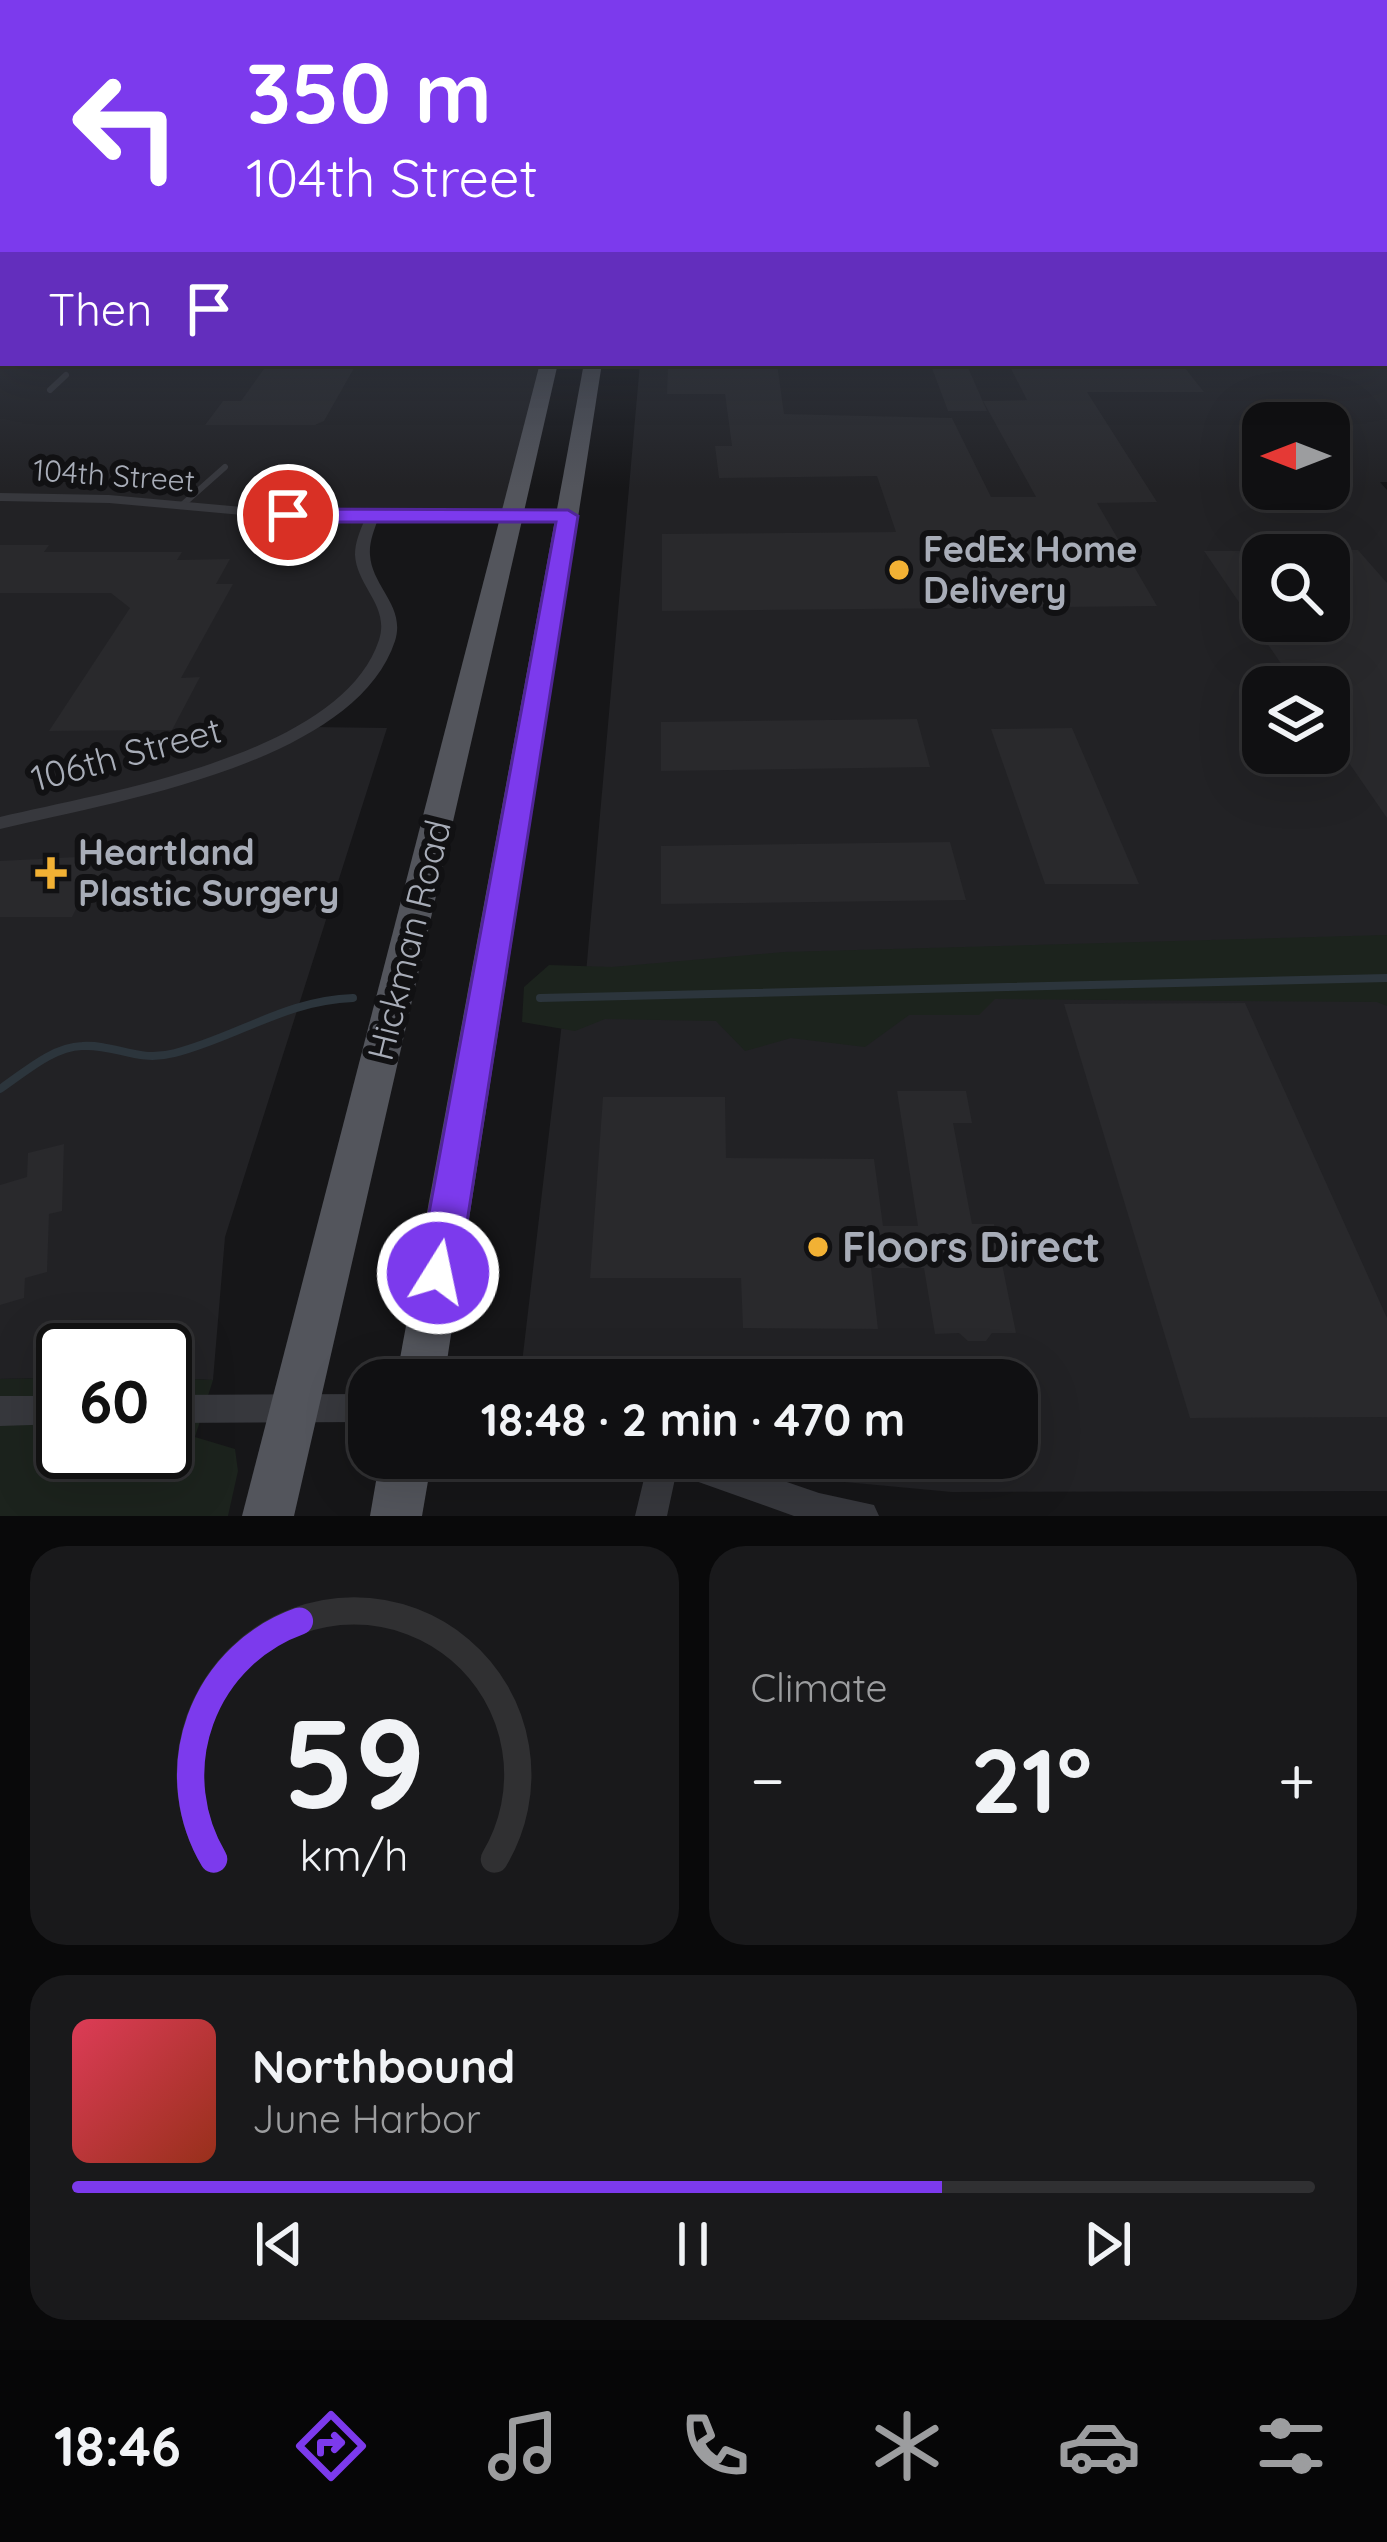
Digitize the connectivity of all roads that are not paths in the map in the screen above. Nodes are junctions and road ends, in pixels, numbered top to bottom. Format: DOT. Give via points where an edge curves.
graph roads {
  1 [pos="548,366"];
  2 [pos="593,366"];
  3 [pos="66,375"];
  4 [pos="50,390"];
  5 [pos="226,467"];
  6 [pos="0,497"];
  7 [pos="181,506"];
  8 [pos="512,516"];
  9 [pos="568,516"];
  10 [pos="372,518"];
  11 [pos="0,823"];
  12 [pos="424,1359"];
  13 [pos="348,1408"];
  14 [pos="192,1409"];
  15 [pos="294,1409"];
  16 [pos="36,1410"];
  17 [pos="0,1411"];
  18 [pos="402,1479"];
  19 [pos="662,1479"];
  20 [pos="730,1479"];
  21 [pos="268,1516"];
  22 [pos="396,1516"];
  23 [pos="651,1516"];
  24 [pos="862,1516"];
  1 -- 8 [label="main road, Hickman Road"];
  2 -- 9 [label="main road, Hickman Road"];
  3 -- 4 [label="lane"];
  5 -- 7 [label="lane"];
  6 -- 7 [label="street, 104th Street"];
  7 -- 10 [label="street, 104th Street"];
  8 -- 9 [label="street, 104th Street"];
  8 -- 10 [label="street, 104th Street"];
  8 -- 15 [label="main road, Hickman Road"];
  9 -- 12 [label="main road, Hickman Road"];
  10 -- 11 [label="street, 106th Street" via="359,554 388,610 389,639 367,678 336,708 212,768"];
  13 -- 15 [label="street"];
  14 -- 15 [label="street"];
  15 -- 21 [label="main road, Hickman Road"];
  16 -- 17 [label="street"];
  18 -- 22 [label="main road"];
  19 -- 23 [label="street"];
  20 -- 24 [label="street"];
}
